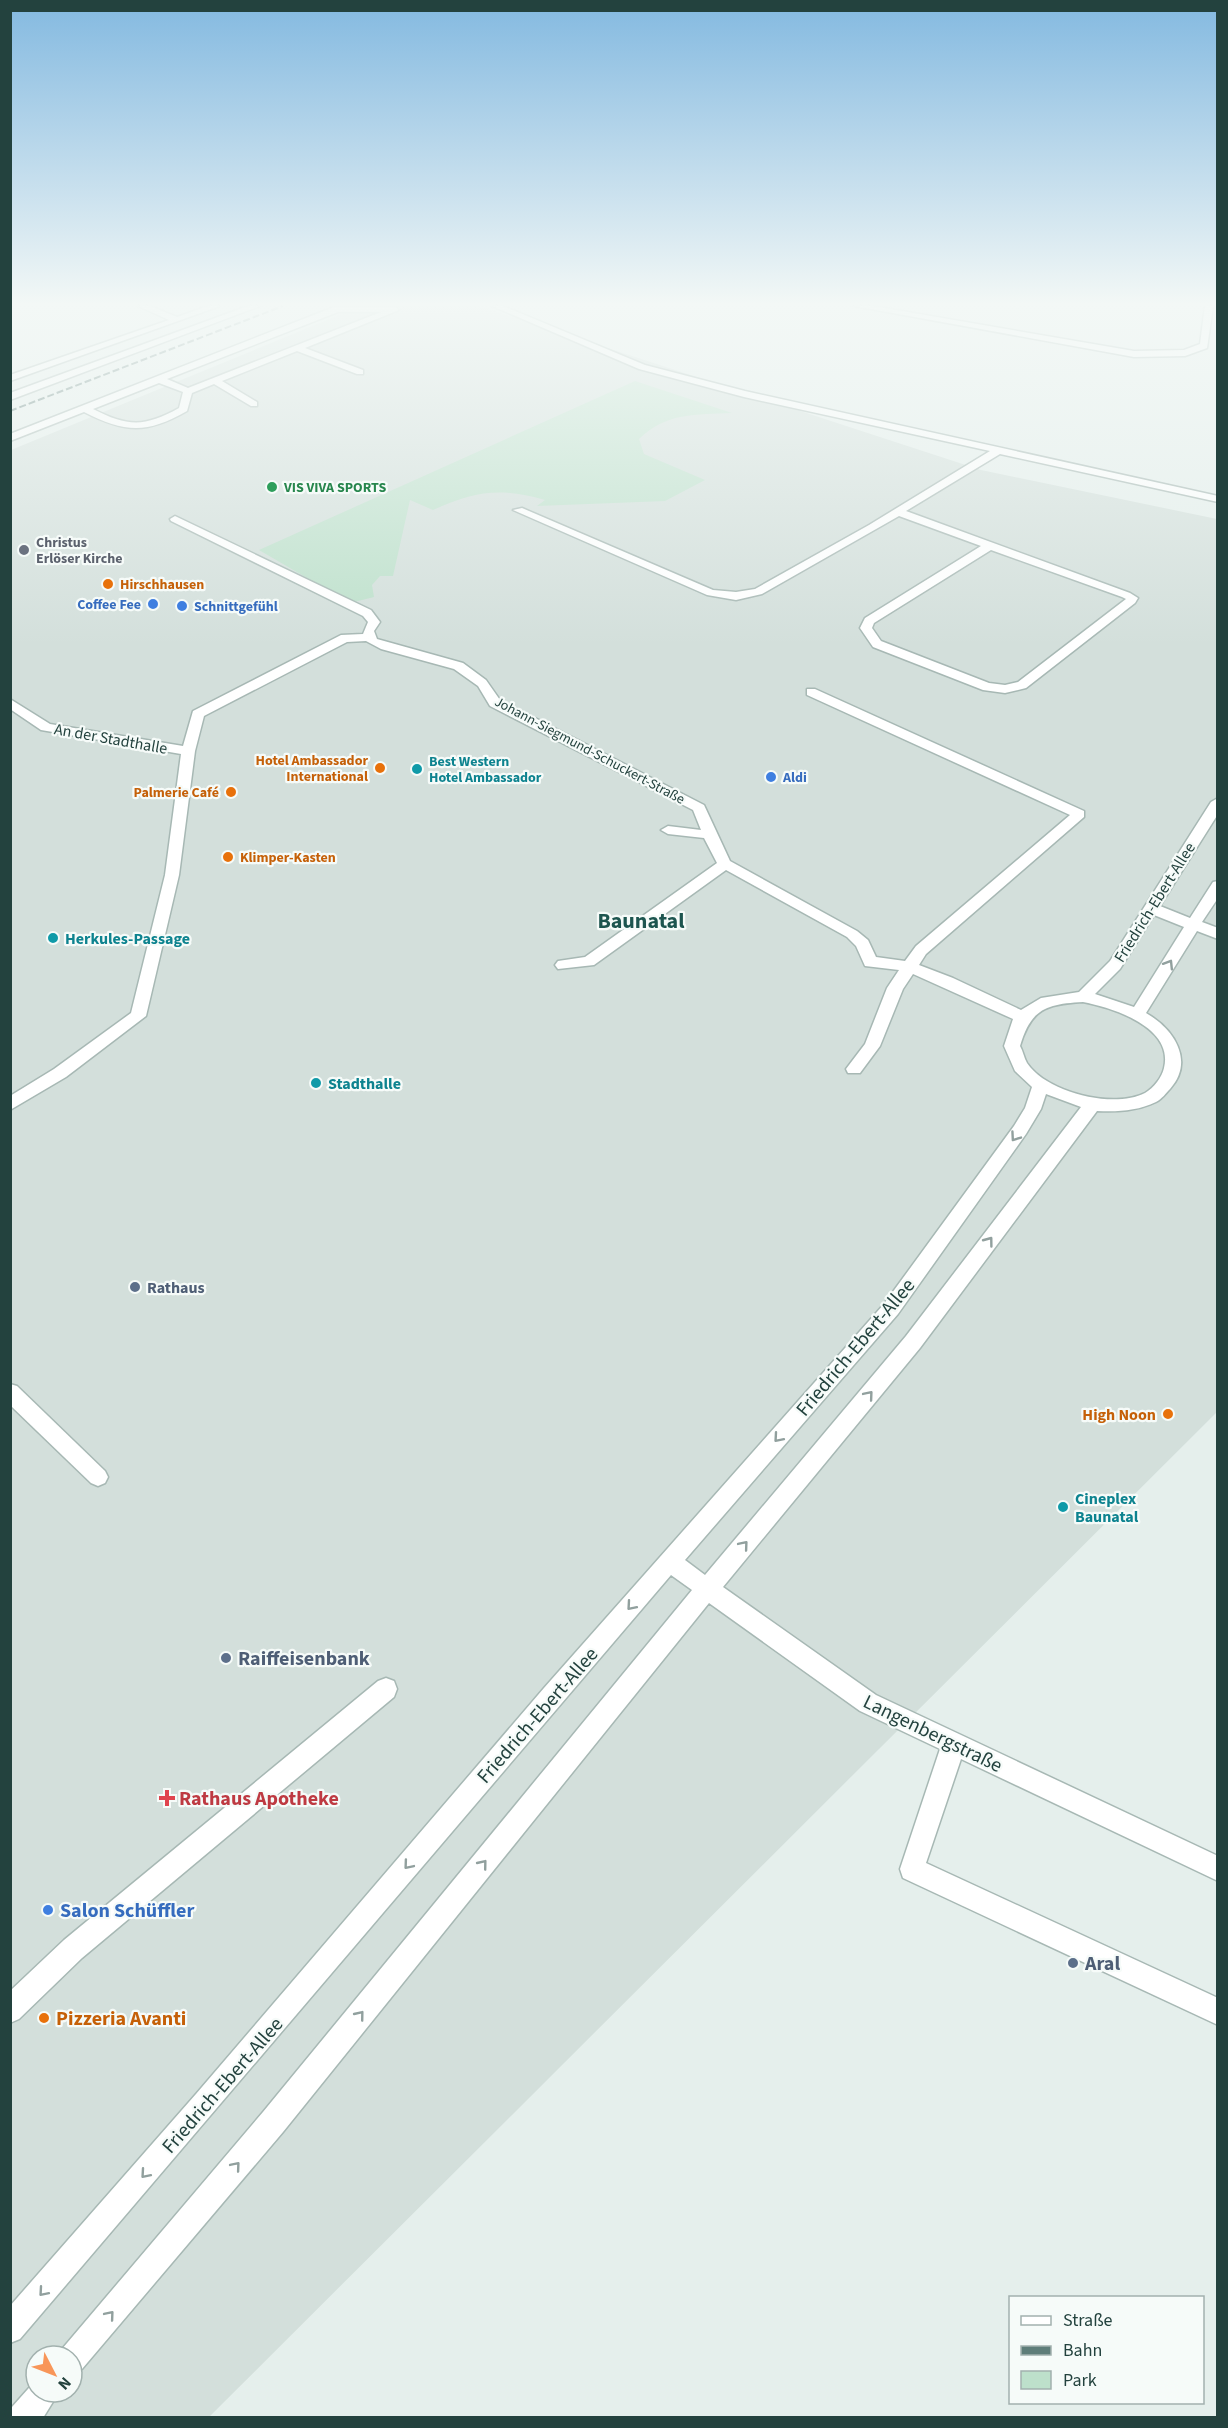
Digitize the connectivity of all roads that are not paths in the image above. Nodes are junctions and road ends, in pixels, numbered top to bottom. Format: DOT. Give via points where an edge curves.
graph roads {
  1 [pos="59,419"];
  2 [pos="106,419"];
  3 [pos="167,419"];
  4 [pos="854,419"];
  5 [pos="10,438"];
  6 [pos="996,452"];
  7 [pos="1218,499"];
  8 [pos="518,510"];
  9 [pos="898,512"];
  10 [pos="175,519"];
  11 [pos="990,544"];
  12 [pos="370,637"];
  13 [pos="812,692"];
  14 [pos="10,703"];
  15 [pos="188,751"];
  16 [pos="1218,802"];
  17 [pos="668,830"];
  18 [pos="711,835"];
  19 [pos="725,864"];
  20 [pos="1218,885"];
  21 [pos="1150,908"];
  22 [pos="1193,925"];
  23 [pos="1218,934"];
  24 [pos="563,965"];
  25 [pos="909,965"];
  26 [pos="1083,997"];
  27 [pos="1138,1013"];
  28 [pos="1023,1017"];
  29 [pos="854,1069"];
  30 [pos="1041,1085"];
  31 [pos="10,1104"];
  32 [pos="1092,1105"];
  33 [pos="10,1392"];
  34 [pos="98,1477"];
  35 [pos="670,1562"];
  36 [pos="707,1589"];
  37 [pos="387,1689"];
  38 [pos="954,1744"];
  39 [pos="1218,1869"];
  40 [pos="10,2010"];
  41 [pos="1218,2012"];
  42 [pos="10,2330"];
  43 [pos="84,2345"];
  44 [pos="34,2404"];
  45 [pos="23,2418"];
  1 -- 5 [label="street"];
  2 -- 3 [label="street" via="138,429"];
  4 -- 6 [label="street"];
  6 -- 7 [label="street"];
  6 -- 9 [label="street"];
  8 -- 9 [label="street" via="711,592 736,596 758,592"];
  9 -- 11 [label="street"];
  10 -- 12 [label="street" via="367,613 374,622"];
  11 -- 11 [label="street" via="1126,595 1131,601 1022,685 1005,689 976,683 877,644 870,637 866,628 869,621"];
  12 -- 15 [label="street" via="345,638 198,714"];
  12 -- 18 [label="street, Johann-Siegmund-Schuckert-Straße" via="381,645 463,670 482,684 495,703 699,808"];
  13 -- 25 [label="street" via="1078,814 921,950"];
  14 -- 15 [label="street, An der Stadthalle" via="46,727"];
  15 -- 31 [label="street, An der Stadthalle" via="172,875 138,1016"];
  16 -- 21 [label="street, Friedrich-Ebert-Allee"];
  17 -- 18 [label="street"];
  18 -- 19 [label="street, Johann-Siegmund-Schuckert-Straße" via="716,854"];
  19 -- 24 [label="street" via="589,961"];
  19 -- 25 [label="street" via="852,934 863,944 870,962"];
  20 -- 22 [label="street"];
  21 -- 22 [label="street"];
  21 -- 26 [label="street, Friedrich-Ebert-Allee" via="1115,965"];
  22 -- 23 [label="street"];
  27 -- 22 [label="street, one-way"];
  25 -- 28 [label="street"];
  25 -- 29 [label="street" via="885,1006 872,1046"];
  26 -- 27 [label="street"];
  26 -- 28 [label="street" via="1046,1001"];
  27 -- 32 [label="street" via="1161,1032 1173,1054 1171,1076 1164,1088 1133,1104"];
  28 -- 30 [label="street" via="1014,1031 1015,1059"];
  30 -- 32 [label="street" via="1065,1098"];
  30 -- 35 [label="street, Friedrich-Ebert-Allee, one-way" via="1033,1110 1020,1130 891,1309"];
  36 -- 32 [label="street, one-way" via="913,1342"];
  33 -- 34 [label="street"];
  35 -- 36 [label="street, Langenbergstraße"];
  35 -- 42 [label="street, Friedrich-Ebert-Allee, one-way"];
  36 -- 38 [label="street, Langenbergstraße" via="868,1704"];
  43 -- 36 [label="street, one-way" via="280,2113"];
  37 -- 40 [label="street" via="73,1949"];
  38 -- 39 [label="street, Langenbergstraße"];
  38 -- 41 [label="street" via="912,1869"];
  44 -- 45 [label="street"];
}
